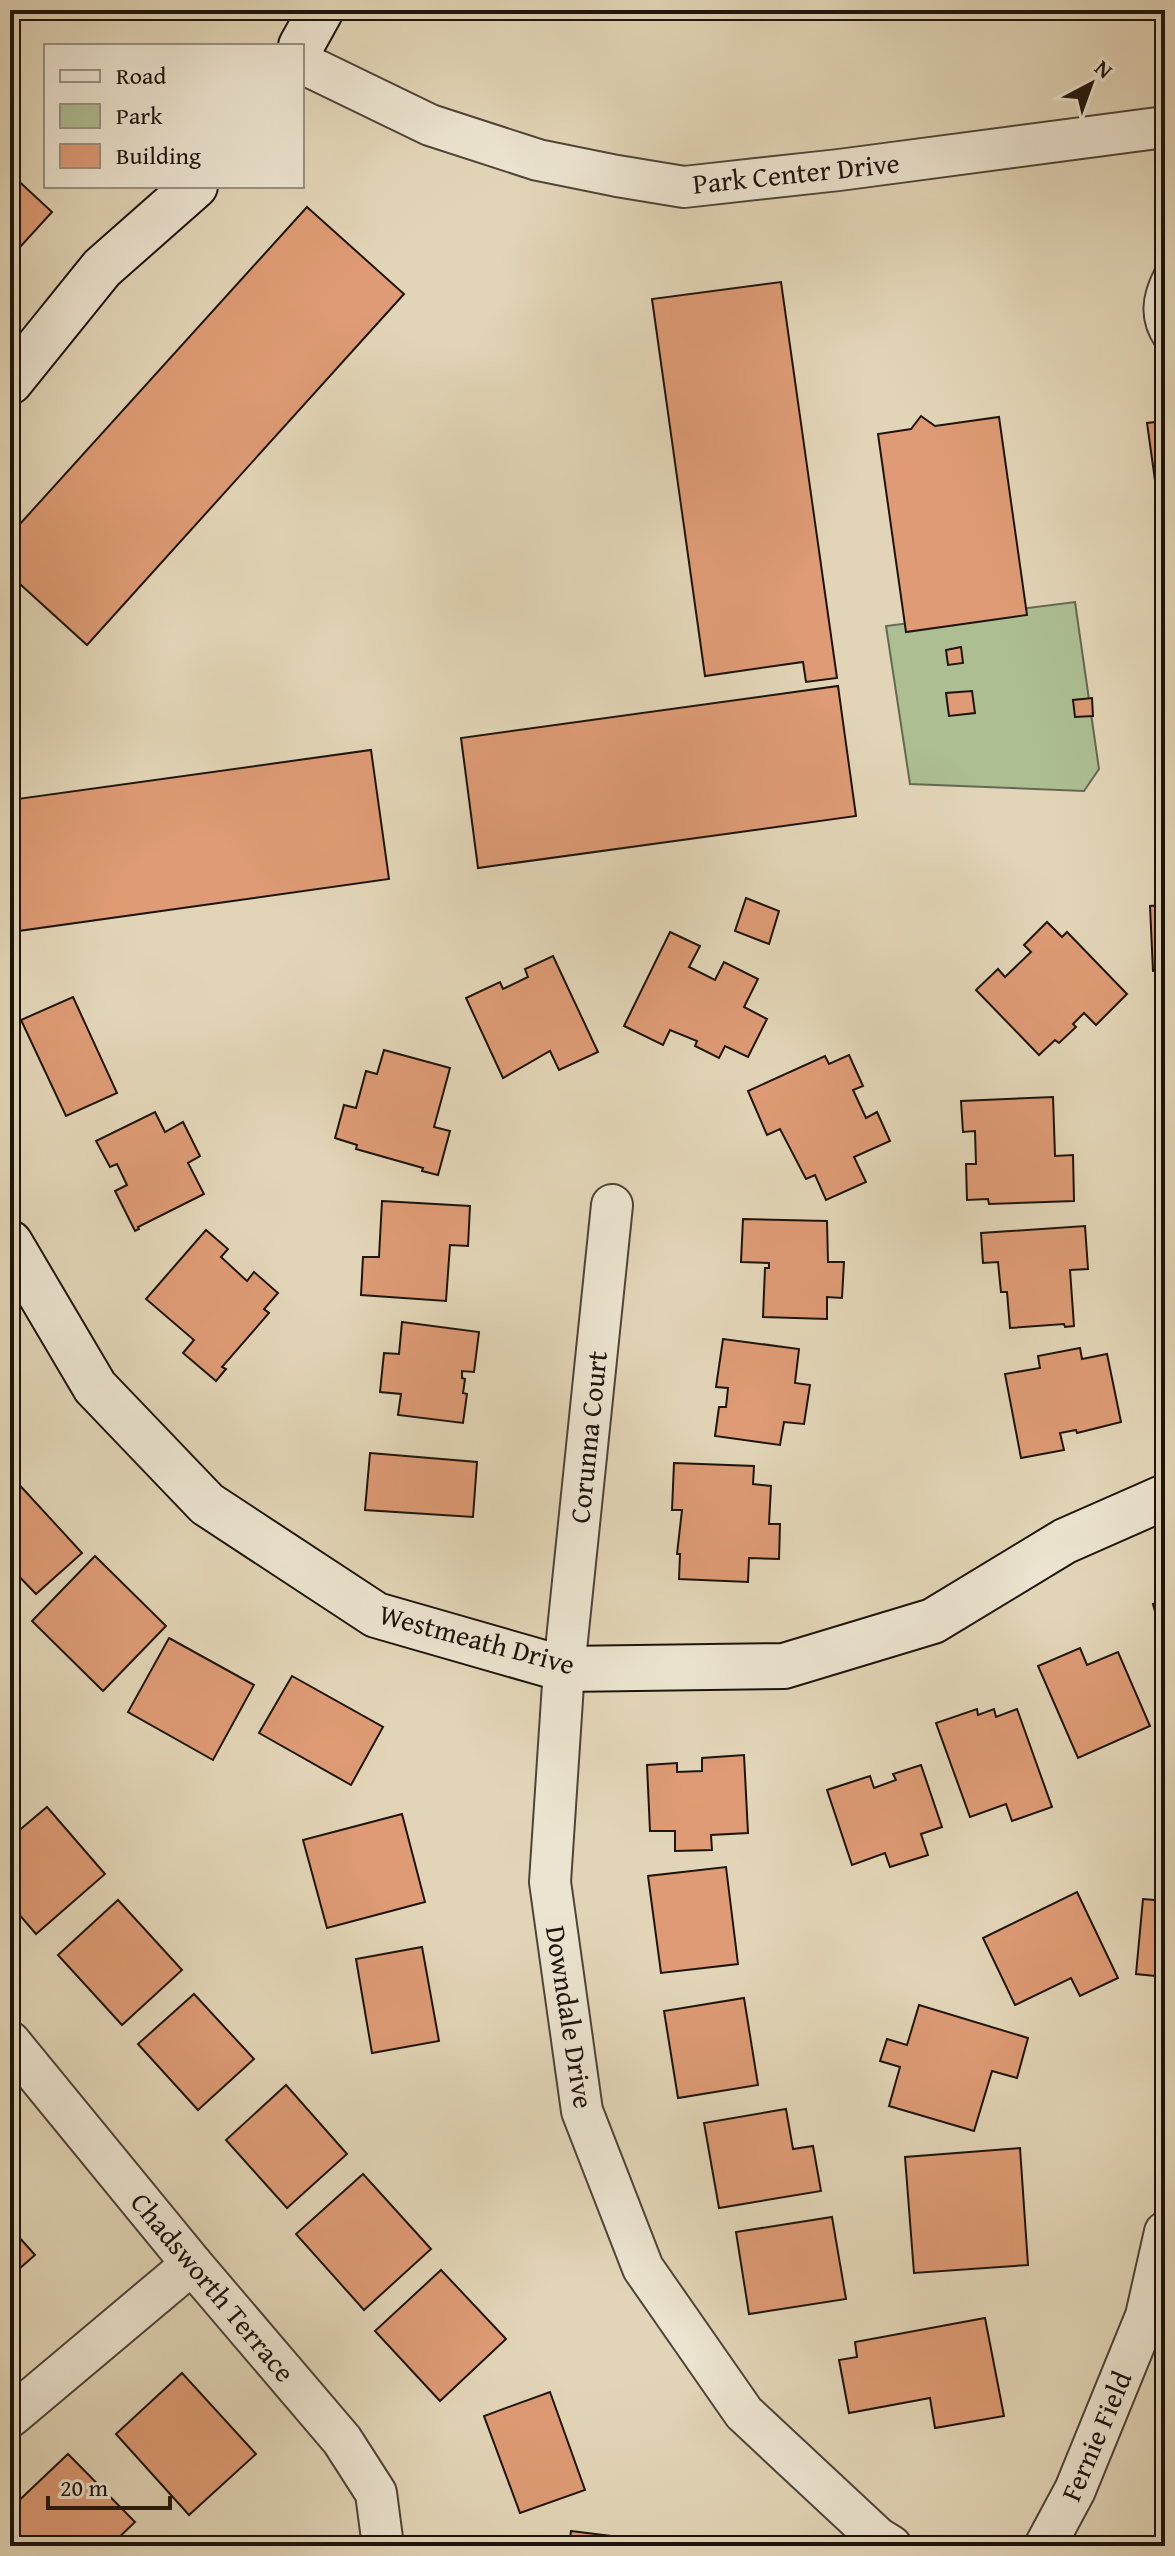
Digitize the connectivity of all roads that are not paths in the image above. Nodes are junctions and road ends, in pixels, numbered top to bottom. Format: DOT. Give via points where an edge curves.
graph roads {
  1 [pos="321,10"];
  2 [pos="302,44"];
  3 [pos="304,64"];
  4 [pos="1165,127"];
  5 [pos="193,188"];
  6 [pos="1165,273"];
  7 [pos="1165,341"];
  8 [pos="10,382"];
  9 [pos="612,1205"];
  10 [pos="10,1243"];
  11 [pos="1165,1497"];
  12 [pos="564,1669"];
  13 [pos="10,2042"];
  14 [pos="1165,2232"];
  15 [pos="192,2264"];
  16 [pos="10,2417"];
  17 [pos="383,2546"];
  18 [pos="891,2546"];
  19 [pos="1045,2546"];
  1 -- 2 [label="street"];
  3 -- 4 [label="street, Park Center Drive" via="430,125 538,160 684,187"];
  5 -- 8 [label="street" via="102,268"];
  6 -- 7 [label="lane" via="1154,296 1157,330"];
  9 -- 12 [label="street, Corunna Court"];
  10 -- 12 [label="street, Westmeath Drive" via="95,1387 207,1504 376,1615"];
  11 -- 12 [label="street, Westmeath Drive" via="1065,1541 933,1621 784,1666"];
  12 -- 18 [label="street, Downdale Drive" via="550,1882 582,2111 643,2268 744,2413"];
  13 -- 15 [label="street, Chadsworth Terrace"];
  14 -- 19 [label="street, Fernie Field" via="1146,2316 1075,2490"];
  15 -- 16 [label="street"];
  15 -- 17 [label="street, Chadsworth Terrace" via="342,2440 376,2493"];
}
